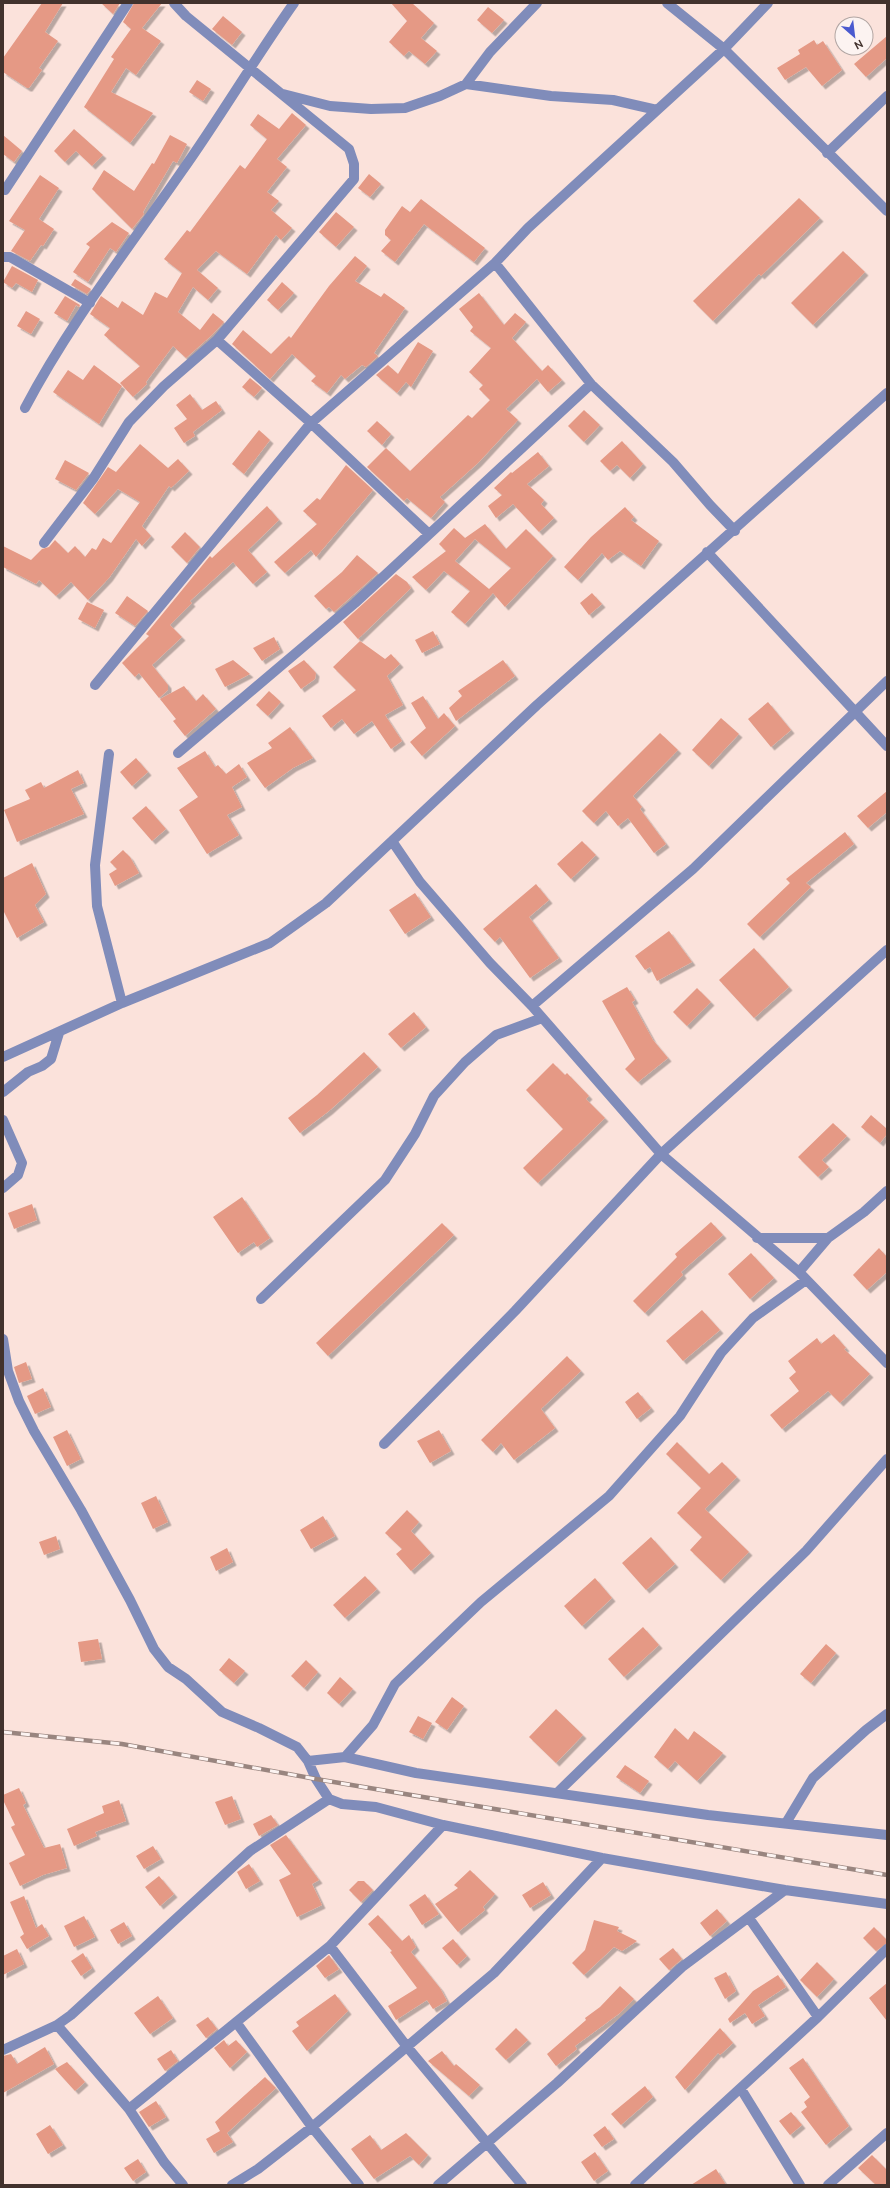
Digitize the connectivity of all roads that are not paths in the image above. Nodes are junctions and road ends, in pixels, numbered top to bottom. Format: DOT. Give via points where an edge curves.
graph roads {
  1 [pos="128,3"];
  2 [pos="174,3"];
  3 [pos="294,3"];
  4 [pos="537,3"];
  5 [pos="667,3"];
  6 [pos="768,3"];
  7 [pos="724,49"];
  8 [pos="251,69"];
  9 [pos="466,84"];
  10 [pos="279,93"];
  11 [pos="887,96"];
  12 [pos="657,110"];
  13 [pos="827,153"];
  14 [pos="5,190"];
  15 [pos="887,210"];
  16 [pos="3,257"];
  17 [pos="494,263"];
  18 [pos="90,303"];
  19 [pos="217,340"];
  20 [pos="591,384"];
  21 [pos="887,393"];
  22 [pos="25,408"];
  23 [pos="311,423"];
  24 [pos="735,531"];
  25 [pos="429,534"];
  26 [pos="44,543"];
  27 [pos="707,552"];
  28 [pos="887,681"];
  29 [pos="95,685"];
  30 [pos="856,713"];
  31 [pos="887,746"];
  32 [pos="178,753"];
  33 [pos="109,754"];
  34 [pos="392,841"];
  35 [pos="887,950"];
  36 [pos="122,1003"];
  37 [pos="532,1006"];
  38 [pos="542,1018"];
  39 [pos="59,1033"];
  40 [pos="3,1057"];
  41 [pos="3,1092"];
  42 [pos="3,1120"];
  43 [pos="661,1154"];
  44 [pos="3,1188"];
  45 [pos="887,1191"];
  46 [pos="757,1238"];
  47 [pos="828,1238"];
  48 [pos="799,1272"];
  49 [pos="806,1280"];
  50 [pos="261,1299"];
  51 [pos="3,1339"];
  52 [pos="887,1363"];
  53 [pos="384,1444"];
  54 [pos="887,1459"];
  55 [pos="887,1714"];
  56 [pos="345,1757"];
  57 [pos="308,1761"];
  58 [pos="557,1793"];
  59 [pos="329,1799"];
  60 [pos="786,1823"];
  61 [pos="443,1826"];
  62 [pos="887,1835"];
  63 [pos="602,1858"];
  64 [pos="785,1890"];
  65 [pos="887,1904"];
  66 [pos="749,1918"];
  67 [pos="330,1946"];
  68 [pos="887,1949"];
  69 [pos="818,2017"];
  70 [pos="236,2022"];
  71 [pos="57,2025"];
  72 [pos="408,2048"];
  73 [pos="3,2050"];
  74 [pos="741,2089"];
  75 [pos="129,2109"];
  76 [pos="312,2126"];
  77 [pos="887,2133"];
  78 [pos="486,2144"];
  79 [pos="183,2185"];
  80 [pos="232,2185"];
  81 [pos="359,2185"];
  82 [pos="438,2185"];
  83 [pos="522,2185"];
  84 [pos="635,2185"];
  85 [pos="800,2185"];
  86 [pos="828,2185"];
  1 -- 14 [label="street"];
  2 -- 8 [label="street" via="186,16"];
  3 -- 8 [label="street"];
  4 -- 9 [label="street" via="490,52"];
  5 -- 7 [label="street"];
  6 -- 7 [label="street"];
  7 -- 12 [label="street"];
  7 -- 13 [label="street"];
  8 -- 10 [label="street"];
  8 -- 18 [label="street"];
  9 -- 10 [label="street" via="405,108 330,106"];
  9 -- 12 [label="street" via="551,96 613,100"];
  10 -- 19 [label="street" via="348,149 354,164 354,179"];
  11 -- 13 [label="street"];
  12 -- 17 [label="street" via="528,228"];
  13 -- 15 [label="street"];
  16 -- 18 [label="street" via="10,256"];
  17 -- 20 [label="street"];
  17 -- 23 [label="street"];
  18 -- 22 [label="street" via="44,373"];
  19 -- 23 [label="street"];
  19 -- 26 [label="street" via="164,386 129,422 93,479"];
  20 -- 24 [label="street" via="673,462"];
  20 -- 25 [label="street"];
  21 -- 24 [label="street"];
  23 -- 25 [label="street"];
  23 -- 29 [label="street"];
  24 -- 27 [label="street"];
  25 -- 32 [label="street" via="296,655"];
  27 -- 30 [label="street"];
  27 -- 34 [label="street"];
  28 -- 30 [label="street"];
  30 -- 31 [label="street"];
  30 -- 37 [label="street" via="693,869"];
  33 -- 36 [label="street" via="95,865 97,906"];
  34 -- 36 [label="street" via="326,903 270,943"];
  34 -- 37 [label="street" via="430,894 490,963"];
  35 -- 43 [label="street"];
  36 -- 39 [label="street"];
  37 -- 38 [label="street"];
  38 -- 43 [label="street"];
  38 -- 50 [label="street" via="496,1035 465,1062 434,1096 415,1134 385,1180"];
  39 -- 40 [label="street"];
  39 -- 41 [label="street" via="51,1059"];
  42 -- 44 [label="street" via="22,1163 18,1175"];
  43 -- 46 [label="street"];
  43 -- 53 [label="street" via="515,1311"];
  45 -- 47 [label="street" via="864,1212"];
  46 -- 47 [label="street"];
  46 -- 48 [label="street"];
  47 -- 48 [label="street"];
  48 -- 49 [label="street"];
  49 -- 52 [label="street"];
  49 -- 56 [label="street" via="753,1318 721,1353 680,1416 609,1496 481,1602 395,1684 373,1725"];
  51 -- 57 [label="street" via="8,1371 31,1425 130,1600 154,1649 168,1667 186,1679 222,1712 297,1747"];
  54 -- 58 [label="street" via="806,1551"];
  55 -- 60 [label="street" via="813,1778"];
  56 -- 57 [label="street"];
  56 -- 58 [label="street" via="416,1773"];
  57 -- 59 [label="street"];
  58 -- 60 [label="street" via="708,1815"];
  59 -- 61 [label="street" via="342,1804 376,1807"];
  59 -- 71 [label="street" via="250,1851"];
  60 -- 62 [label="street"];
  61 -- 63 [label="street"];
  61 -- 67 [label="street"];
  63 -- 64 [label="street"];
  63 -- 72 [label="street" via="494,1973"];
  64 -- 65 [label="street"];
  64 -- 66 [label="street"];
  66 -- 69 [label="street"];
  66 -- 78 [label="street" via="682,1968 557,2083"];
  67 -- 70 [label="street"];
  67 -- 72 [label="street"];
  68 -- 69 [label="street"];
  69 -- 74 [label="street"];
  70 -- 75 [label="street"];
  70 -- 76 [label="street"];
  71 -- 73 [label="street"];
  71 -- 75 [label="street"];
  72 -- 76 [label="street"];
  72 -- 78 [label="street"];
  74 -- 84 [label="street"];
  74 -- 85 [label="street"];
  75 -- 79 [label="street" via="164,2162"];
  76 -- 80 [label="street" via="258,2169"];
  76 -- 81 [label="street"];
  77 -- 86 [label="street"];
  78 -- 82 [label="street"];
  78 -- 83 [label="street"];
}
